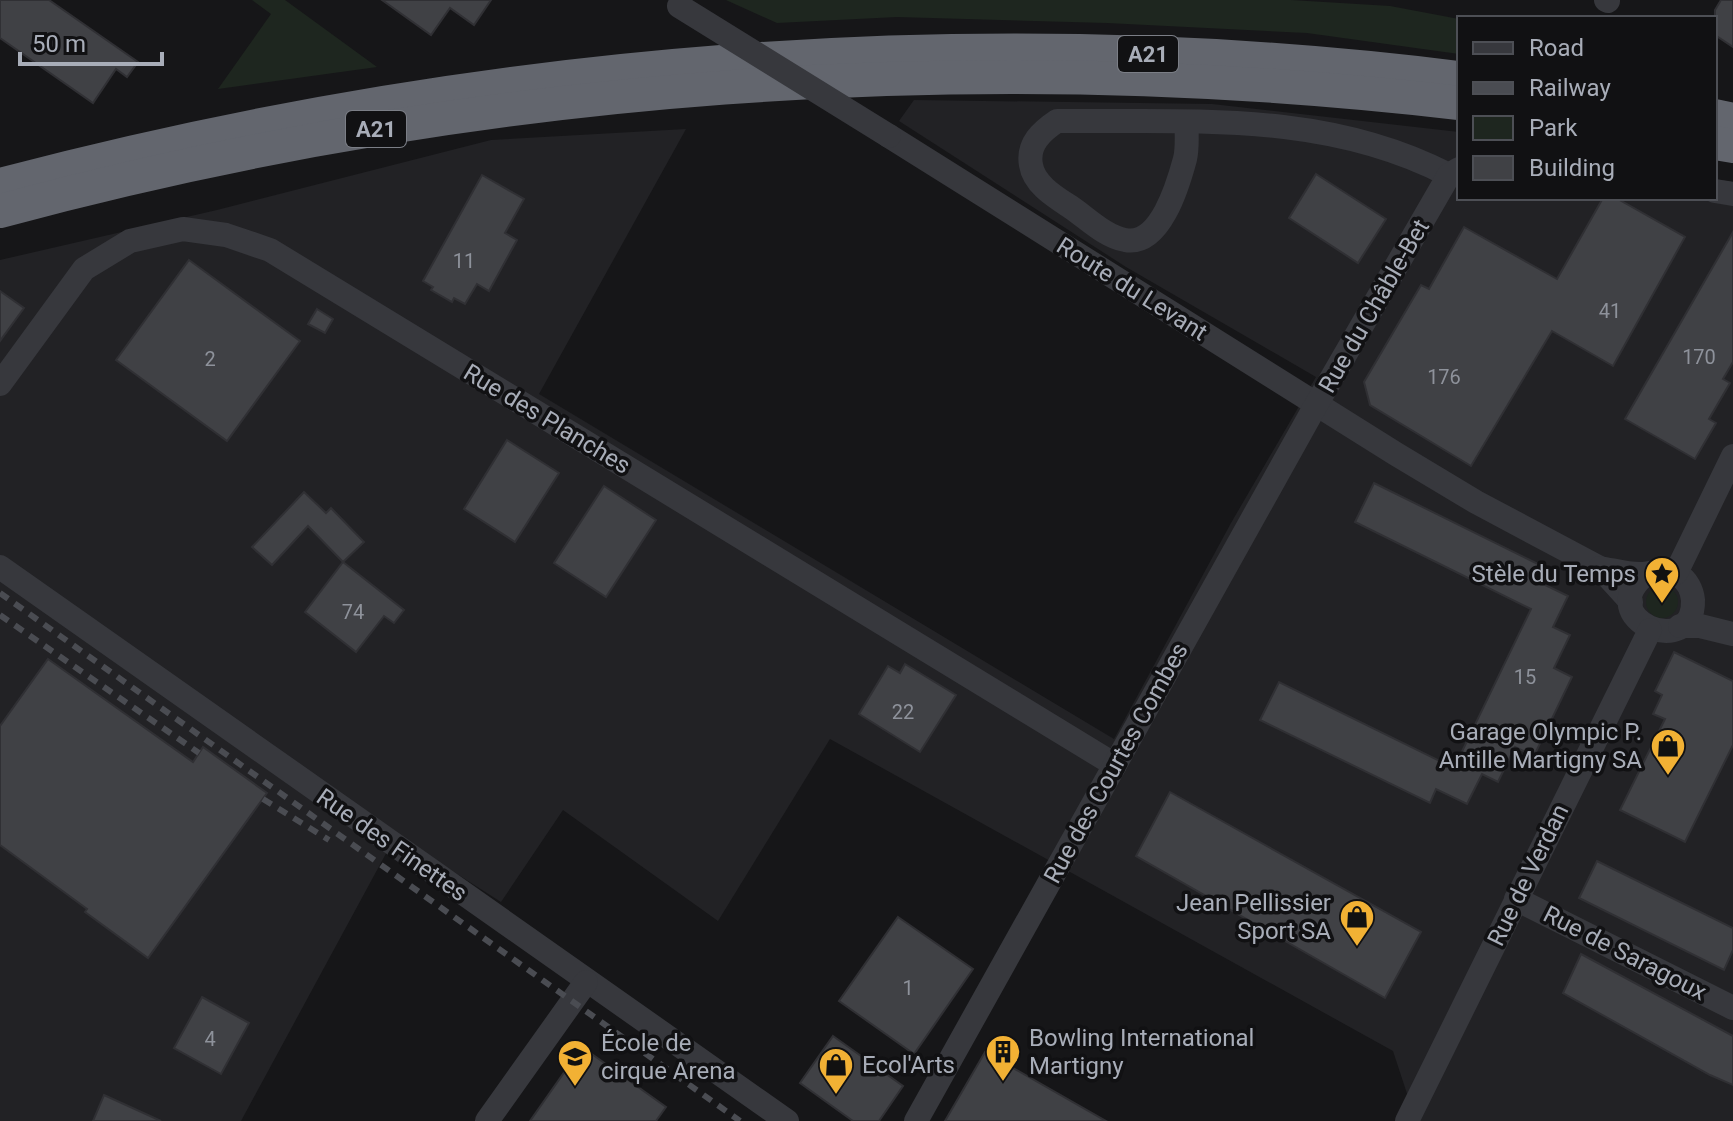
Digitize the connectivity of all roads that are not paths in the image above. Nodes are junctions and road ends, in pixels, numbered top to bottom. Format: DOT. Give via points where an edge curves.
graph roads {
  1 [pos="674,3"];
  2 [pos="1457,78"];
  3 [pos="1457,103"];
  4 [pos="1187,122"];
  5 [pos="1454,172"];
  6 [pos="0,185"];
  7 [pos="0,211"];
  8 [pos="0,384"];
  9 [pos="1316,405"];
  10 [pos="1733,456"];
  11 [pos="0,567"];
  12 [pos="1600,568"];
  13 [pos="1676,573"];
  14 [pos="1646,574"];
  15 [pos="1692,597"];
  16 [pos="1631,602"];
  17 [pos="1680,626"];
  18 [pos="1650,630"];
  19 [pos="1731,633"];
  20 [pos="1115,765"];
  21 [pos="1516,899"];
  22 [pos="586,982"];
  23 [pos="1733,1008"];
  24 [pos="487,1121"];
  25 [pos="787,1121"];
  26 [pos="916,1121"];
  27 [pos="1407,1121"];
  1 -- 9 [label="street, Route du Levant, bridge"];
  2 -- 6 [label="highway, A21" via="1108,52 952,51 714,62 530,80 346,108"];
  3 -- 7 [label="highway, A21" via="1262,85 1074,77 711,88 368,130 174,168"];
  4 -- 4 [label="street" via="1057,121 1032,145 1031,165 1049,192 1108,233 1126,241 1144,238 1157,229 1186,157"];
  4 -- 5 [label="street" via="1319,130"];
  5 -- 9 [label="street, Rue du Châble-Bet"];
  8 -- 20 [label="street, Rue des Planches" via="84,269 130,241 183,229 226,235 270,250"];
  9 -- 12 [label="street, Route du Levant" via="1476,502"];
  9 -- 20 [label="street, Rue des Courtes Combes"];
  10 -- 13 [label="street"];
  11 -- 22 [label="street, Rue des Finettes"];
  12 -- 14 [label="street, Route du Levant"];
  12 -- 16 [label="street, Route du Levant"];
  13 -- 14 [label="street"];
  13 -- 15 [label="street"];
  14 -- 16 [label="street" via="1635,586"];
  15 -- 17 [label="street" via="1691,612"];
  15 -- 19 [label="street"];
  16 -- 18 [label="street" via="1638,620"];
  17 -- 18 [label="street"];
  17 -- 19 [label="street"];
  18 -- 21 [label="street, Rue de Verdan"];
  20 -- 26 [label="street, Rue des Courtes Combes"];
  21 -- 23 [label="street, Rue de Saragoux"];
  21 -- 27 [label="street, Rue de Verdan"];
  22 -- 24 [label="street"];
  22 -- 25 [label="street, Rue des Finettes"];
}
